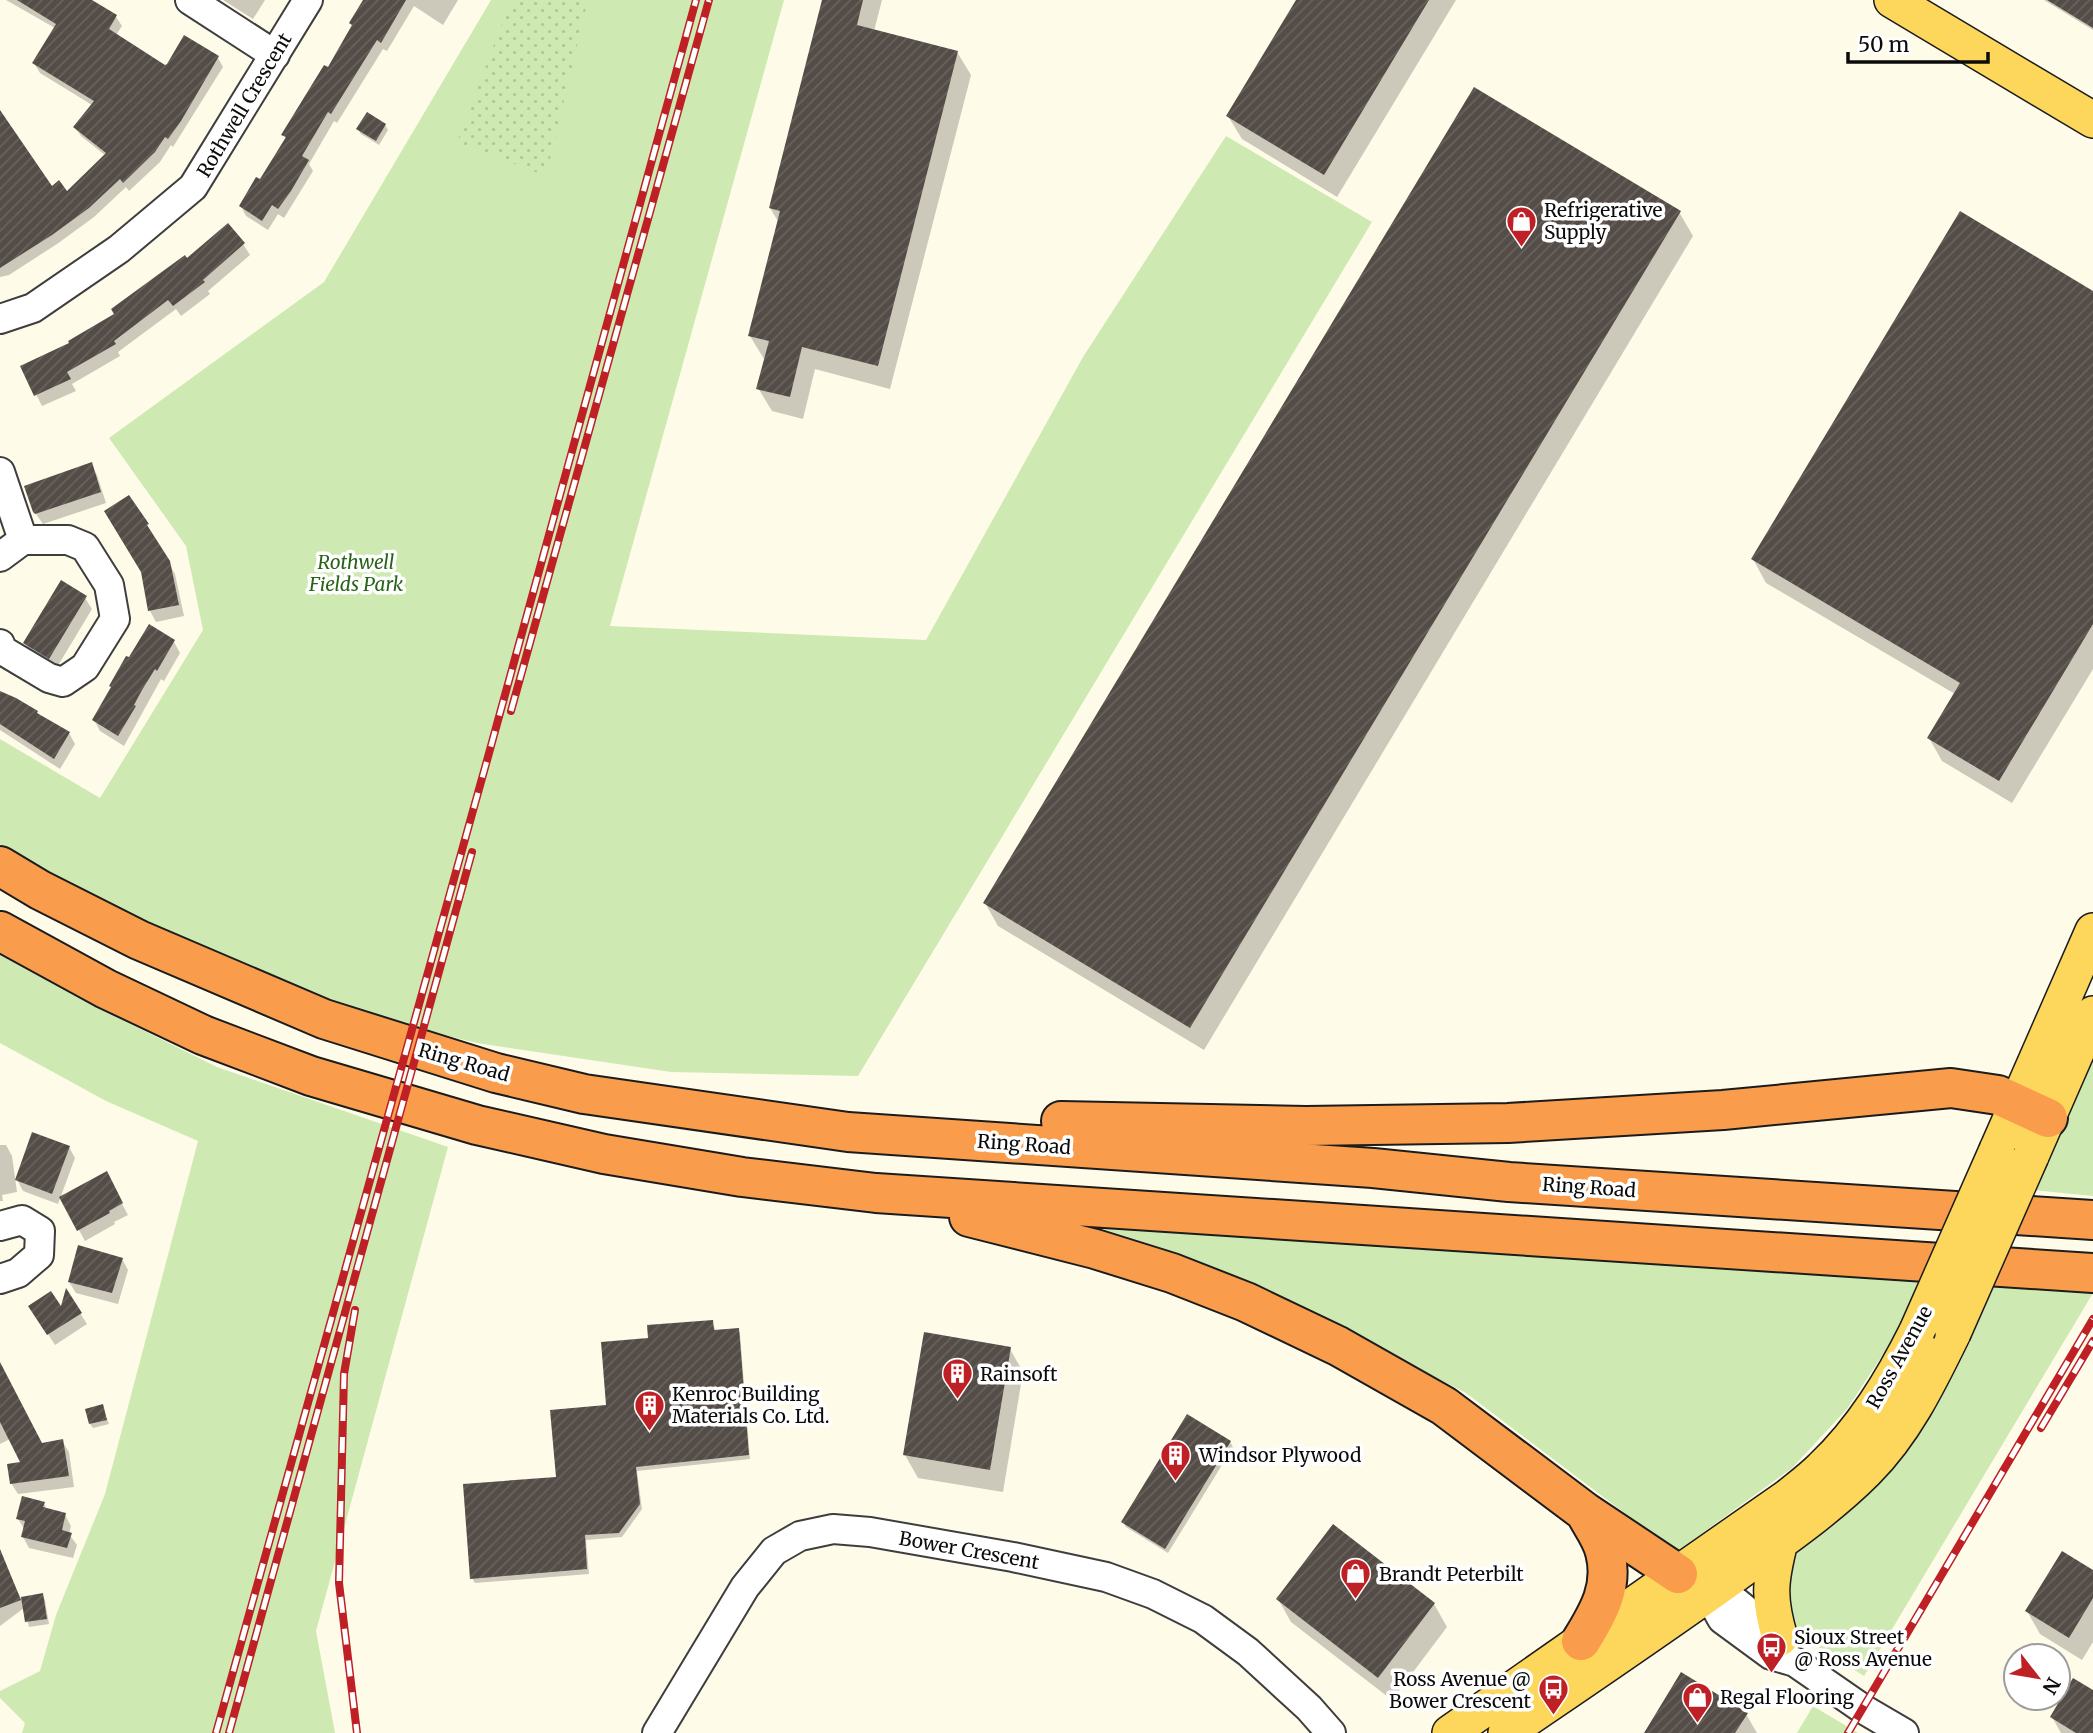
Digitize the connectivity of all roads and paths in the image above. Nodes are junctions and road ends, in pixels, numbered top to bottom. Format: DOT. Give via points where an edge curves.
graph roads {
  1 [pos="190,0"];
  2 [pos="308,0"];
  3 [pos="1892,0"];
  4 [pos="275,55"];
  5 [pos="2093,120"];
  6 [pos="0,319"];
  7 [pos="0,472"];
  8 [pos="23,540"];
  9 [pos="0,556"];
  10 [pos="0,644"];
  11 [pos="0,866"];
  12 [pos="0,931"];
  13 [pos="2093,931"];
  14 [pos="2093,1014"];
  15 [pos="671,1105"];
  16 [pos="2032,1111"];
  17 [pos="876,1193"];
  18 [pos="2093,1220"];
  19 [pos="0,1226"];
  20 [pos="2093,1273"];
  21 [pos="0,1279"];
  22 [pos="1585,1511"];
  23 [pos="1780,1542"];
  24 [pos="1693,1584"];
  25 [pos="1581,1641"];
  26 [pos="1788,1650"];
  27 [pos="657,1733"];
  28 [pos="1331,1733"];
  29 [pos="1450,1733"];
  30 [pos="1506,1733"];
  31 [pos="1903,1733"];
  1 -- 4 [label="street"];
  2 -- 4 [label="street, Rothwell Crescent"];
  3 -- 5 [label="main road"];
  4 -- 6 [label="street, Rothwell Crescent" via="193,187 119,249 33,307"];
  7 -- 8 [label="street"];
  8 -- 9 [label="street"];
  8 -- 10 [label="street" via="68,540 85,547 109,585 115,619 85,667 63,682 2,650"];
  11 -- 15 [label="highway, Ring Road" via="139,940 324,1019 496,1073 584,1094"];
  12 -- 17 [label="highway" via="203,1035 324,1080 477,1125 604,1154"];
  13 -- 16 [label="main road, Ross Avenue"];
  14 -- 16 [label="main road, Ross Avenue"];
  15 -- 16 [label="highway" via="1099,1123 1306,1126 1508,1123 1723,1110 1951,1087 1998,1095"];
  15 -- 18 [label="highway, Ring Road" via="848,1132"];
  16 -- 23 [label="main road, Ross Avenue, bridge" via="2031,1156 1921,1397 1866,1471"];
  16 -- 24 [label="main road, Ross Avenue, bridge" via="1997,1150 1917,1331 1884,1392 1852,1437"];
  17 -- 20 [label="highway"];
  17 -- 22 [label="highway" via="1095,1249 1247,1302 1338,1346 1444,1406"];
  19 -- 21 [label="street" via="22,1220 40,1231 39,1255 19,1273"];
  22 -- 24 [label="highway"];
  22 -- 25 [label="highway" via="1605,1550 1608,1573 1600,1611"];
  23 -- 24 [label="main road, Ross Avenue"];
  23 -- 26 [label="main road" via="1770,1590 1772,1612"];
  24 -- 25 [label="main road, Ross Avenue"];
  24 -- 26 [label="street" via="1722,1619 1771,1655"];
  24 -- 30 [label="main road, Ross Avenue"];
  25 -- 29 [label="main road, Ross Avenue"];
  26 -- 31 [label="street" via="1863,1709"];
  27 -- 28 [label="street, Bower Crescent" via="745,1587 774,1551 800,1536 833,1529 1013,1557 1106,1577 1153,1594 1203,1619 1248,1652"];
}
